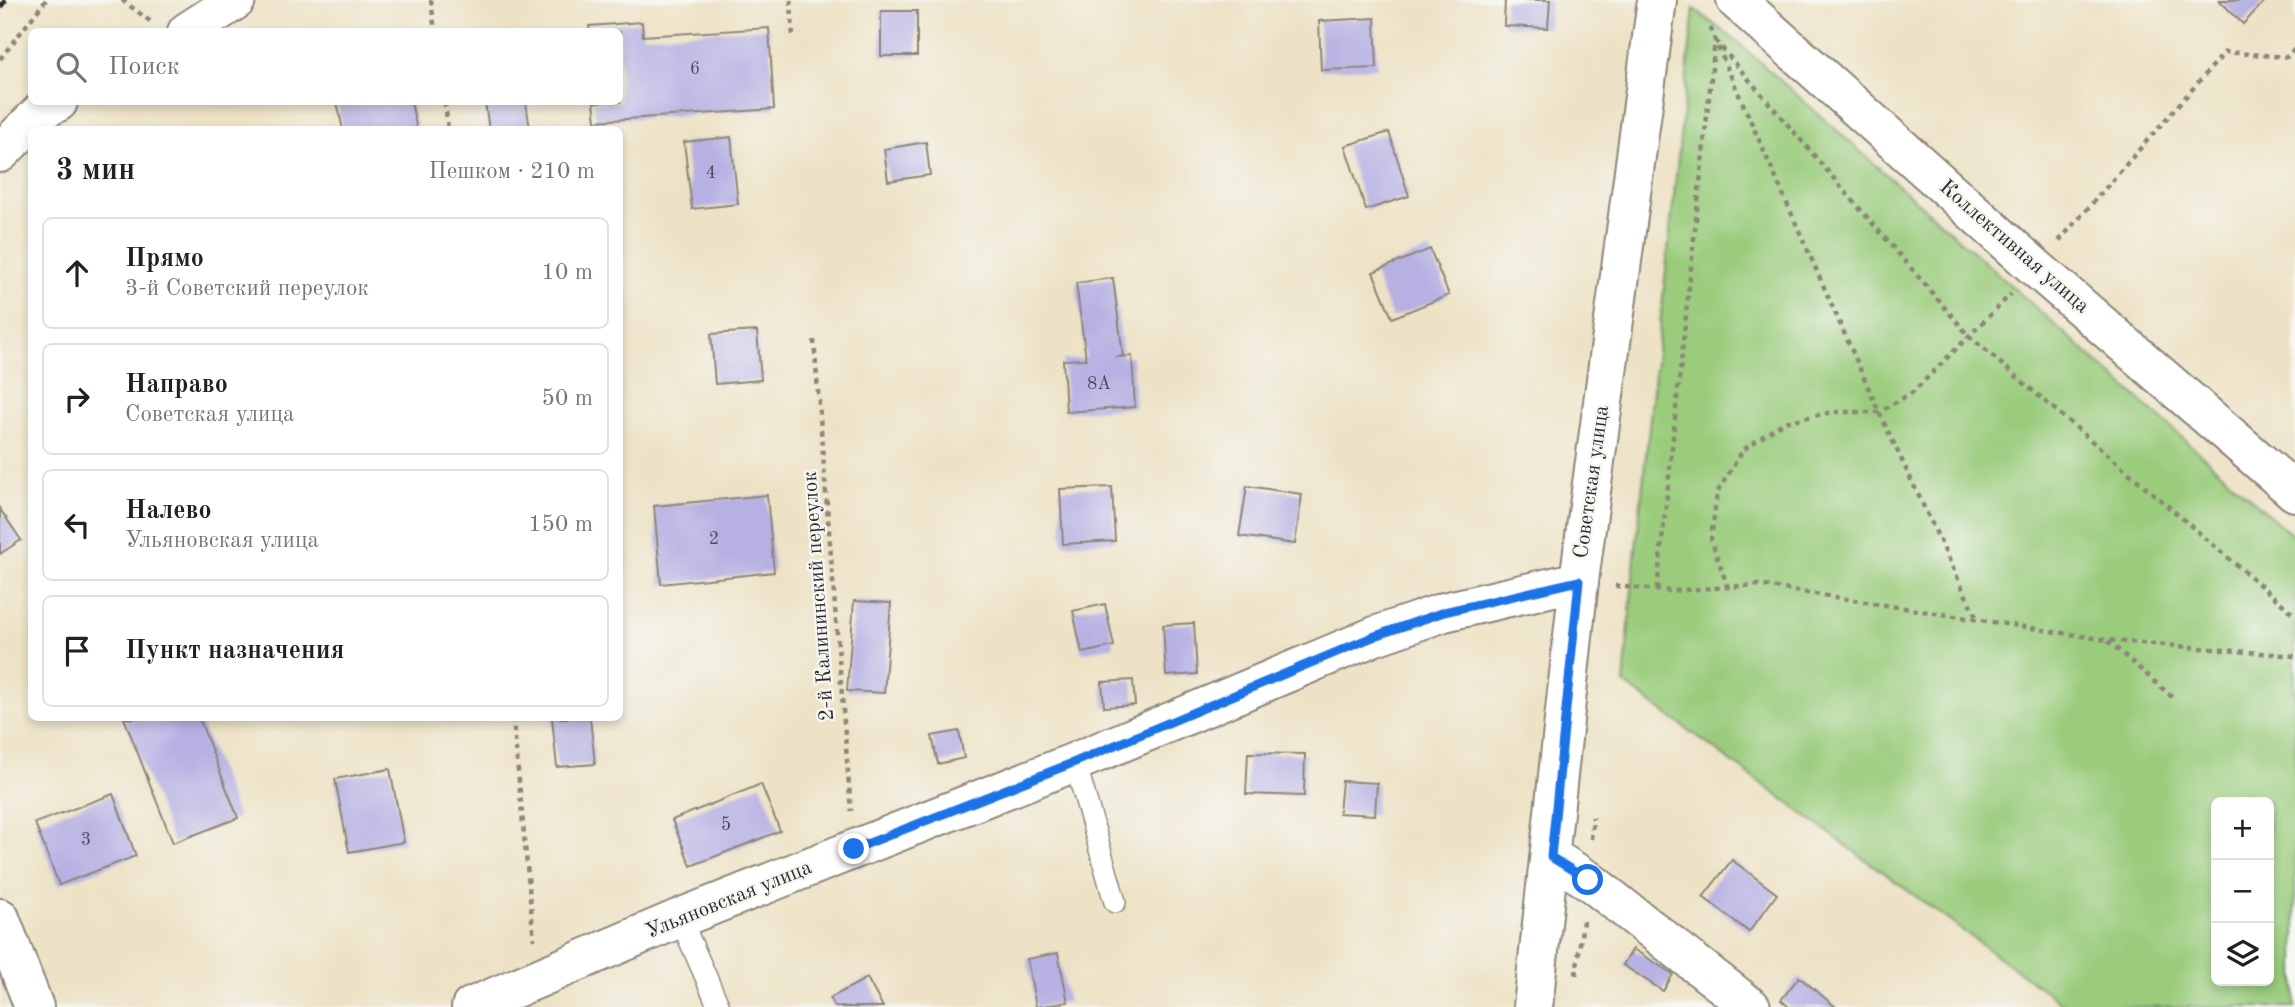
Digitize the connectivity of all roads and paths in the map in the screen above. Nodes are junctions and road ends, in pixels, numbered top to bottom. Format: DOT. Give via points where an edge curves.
graph roads {
  1 [pos="47,0"];
  2 [pos="122,0"];
  3 [pos="236,0"];
  4 [pos="431,0"];
  5 [pos="791,0"];
  6 [pos="1657,0"];
  7 [pos="1722,10"];
  8 [pos="158,28"];
  9 [pos="193,28"];
  10 [pos="434,28"];
  11 [pos="793,38"];
  12 [pos="1715,40"];
  13 [pos="2295,48"];
  14 [pos="0,59"];
  15 [pos="52,105"];
  16 [pos="444,105"];
  17 [pos="447,126"];
  18 [pos="0,153"];
  19 [pos="2036,268"];
  20 [pos="1970,337"];
  21 [pos="814,340"];
  22 [pos="1879,412"];
  23 [pos="2295,492"];
  24 [pos="1579,581"];
  25 [pos="1728,588"];
  26 [pos="1657,589"];
  27 [pos="2295,615"];
  28 [pos="1978,620"];
  29 [pos="2107,640"];
  30 [pos="2295,656"];
  31 [pos="2172,698"];
  32 [pos="513,721"];
  33 [pos="1075,762"];
  34 [pos="854,849"];
  35 [pos="1551,857"];
  36 [pos="1115,902"];
  37 [pos="0,918"];
  38 [pos="680,918"];
  39 [pos="538,980"];
  40 [pos="34,1007"];
  41 [pos="471,1007"];
  42 [pos="719,1007"];
  43 [pos="1533,1007"];
  44 [pos="1751,1007"];
  1 -- 14 [label="path"];
  2 -- 8 [label="path"];
  3 -- 9 [label="street"];
  4 -- 10 [label="path"];
  5 -- 11 [label="path"];
  6 -- 24 [label="street, Советская улица"];
  7 -- 12 [label="path"];
  7 -- 19 [label="street, Коллективная улица"];
  12 -- 20 [label="path"];
  12 -- 22 [label="path"];
  12 -- 26 [label="path"];
  13 -- 19 [label="path" via="2287,57 2225,52"];
  15 -- 18 [label="street"];
  16 -- 17 [label="path"];
  19 -- 20 [label="path"];
  19 -- 23 [label="street, Коллективная улица"];
  20 -- 22 [label="path" via="1913,392"];
  20 -- 27 [label="path"];
  21 -- 34 [label="path, 2-й Калининский переулок"];
  22 -- 25 [label="path" via="1833,412 1784,422 1743,450 1717,493 1711,539"];
  22 -- 28 [label="path"];
  24 -- 26 [label="path"];
  24 -- 33 [label="street, Ульяновская улица" via="1444,612 1375,636"];
  24 -- 35 [label="street, Советская улица"];
  25 -- 26 [label="path"];
  25 -- 28 [label="path" via="1758,585"];
  28 -- 29 [label="path"];
  29 -- 30 [label="path"];
  29 -- 31 [label="path"];
  32 -- 39 [label="path"];
  33 -- 34 [label="street, Ульяновская улица"];
  33 -- 36 [label="lane"];
  34 -- 38 [label="street, Ульяновская улица"];
  35 -- 43 [label="street, Советская улица"];
  35 -- 44 [label="street" via="1588,880"];
  37 -- 40 [label="street"];
  38 -- 39 [label="street, Ульяновская улица"];
  38 -- 42 [label="lane"];
  39 -- 41 [label="street, Ульяновская улица"];
}
